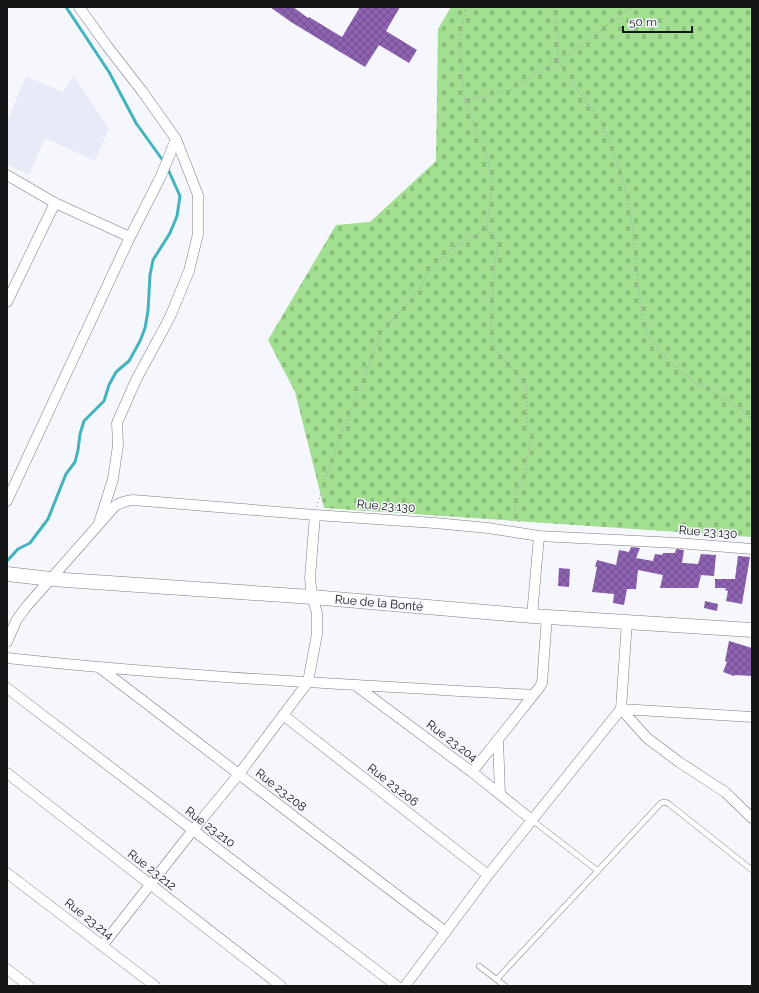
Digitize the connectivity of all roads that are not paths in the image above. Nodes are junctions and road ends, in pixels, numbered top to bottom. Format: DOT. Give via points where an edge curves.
graph roads {
  1 [pos="79,7"];
  2 [pos="176,139"];
  3 [pos="7,175"];
  4 [pos="55,203"];
  5 [pos="130,237"];
  6 [pos="7,302"];
  7 [pos="11,483"];
  8 [pos="7,502"];
  9 [pos="315,515"];
  10 [pos="97,527"];
  11 [pos="540,536"];
  12 [pos="752,549"];
  13 [pos="7,574"];
  14 [pos="51,579"];
  15 [pos="312,597"];
  16 [pos="532,616"];
  17 [pos="547,616"];
  18 [pos="627,621"];
  19 [pos="752,630"];
  20 [pos="7,642"];
  21 [pos="7,658"];
  22 [pos="100,668"];
  23 [pos="308,682"];
  24 [pos="355,685"];
  25 [pos="7,688"];
  26 [pos="533,695"];
  27 [pos="621,709"];
  28 [pos="283,715"];
  29 [pos="752,717"];
  30 [pos="498,739"];
  31 [pos="472,772"];
  32 [pos="7,773"];
  33 [pos="239,774"];
  34 [pos="500,794"];
  35 [pos="752,818"];
  36 [pos="532,820"];
  37 [pos="193,830"];
  38 [pos="752,870"];
  39 [pos="598,871"];
  40 [pos="7,873"];
  41 [pos="488,875"];
  42 [pos="149,884"];
  43 [pos="446,932"];
  44 [pos="102,946"];
  45 [pos="479,966"];
  46 [pos="7,969"];
  47 [pos="497,979"];
  48 [pos="29,986"];
  49 [pos="155,986"];
  50 [pos="281,986"];
  51 [pos="397,986"];
  52 [pos="406,986"];
  53 [pos="505,986"];
  1 -- 2 [label="street"];
  2 -- 5 [label="street"];
  2 -- 10 [label="street" via="198,194 198,234 189,271 170,317 136,380 117,423 118,445 113,479"];
  3 -- 4 [label="street"];
  4 -- 5 [label="street"];
  4 -- 6 [label="street"];
  5 -- 7 [label="street"];
  7 -- 8 [label="street"];
  9 -- 10 [label="street, Rue 23.130" via="133,500 115,506"];
  9 -- 11 [label="street, Rue 23.130" via="435,523"];
  9 -- 15 [label="street" via="310,578"];
  10 -- 14 [label="street, Rue 23.130"];
  11 -- 12 [label="street, Rue 23.130"];
  11 -- 16 [label="street"];
  13 -- 14 [label="street, Rue de la Bonté"];
  14 -- 15 [label="street, Rue de la Bonté"];
  14 -- 20 [label="street, Rue 23.130" via="16,621"];
  15 -- 16 [label="street, Rue de la Bonté"];
  15 -- 23 [label="street" via="317,613 317,634"];
  16 -- 17 [label="street, Rue de la Bonté"];
  17 -- 18 [label="street, Rue de la Bonté"];
  17 -- 26 [label="street" via="542,682"];
  18 -- 19 [label="street, Rue de la Bonté"];
  18 -- 27 [label="street"];
  21 -- 22 [label="street"];
  22 -- 23 [label="street"];
  22 -- 33 [label="street, Rue 23.208"];
  23 -- 24 [label="street"];
  23 -- 28 [label="street"];
  24 -- 26 [label="street"];
  24 -- 31 [label="street, Rue 23.204"];
  25 -- 37 [label="street, Rue 23.210"];
  26 -- 30 [label="street"];
  27 -- 29 [label="street"];
  27 -- 35 [label="street" via="647,738 725,792"];
  27 -- 36 [label="street"];
  28 -- 33 [label="street"];
  28 -- 41 [label="street, Rue 23.206"];
  30 -- 31 [label="street"];
  30 -- 34 [label="street"];
  31 -- 34 [label="street, Rue 23.204"];
  32 -- 42 [label="street, Rue 23.212"];
  33 -- 37 [label="street"];
  33 -- 43 [label="street, Rue 23.208"];
  34 -- 36 [label="street, Rue 23.204"];
  36 -- 39 [label="lane"];
  36 -- 41 [label="street"];
  37 -- 42 [label="street"];
  37 -- 51 [label="street, Rue 23.210"];
  38 -- 39 [label="lane" via="665,802 661,803"];
  39 -- 47 [label="lane"];
  40 -- 44 [label="street, Rue 23.214"];
  41 -- 43 [label="street"];
  42 -- 44 [label="street"];
  42 -- 50 [label="street, Rue 23.212"];
  43 -- 52 [label="street"];
  44 -- 49 [label="street, Rue 23.214"];
  45 -- 47 [label="lane"];
  46 -- 48 [label="street"];
  47 -- 53 [label="lane"];
}
